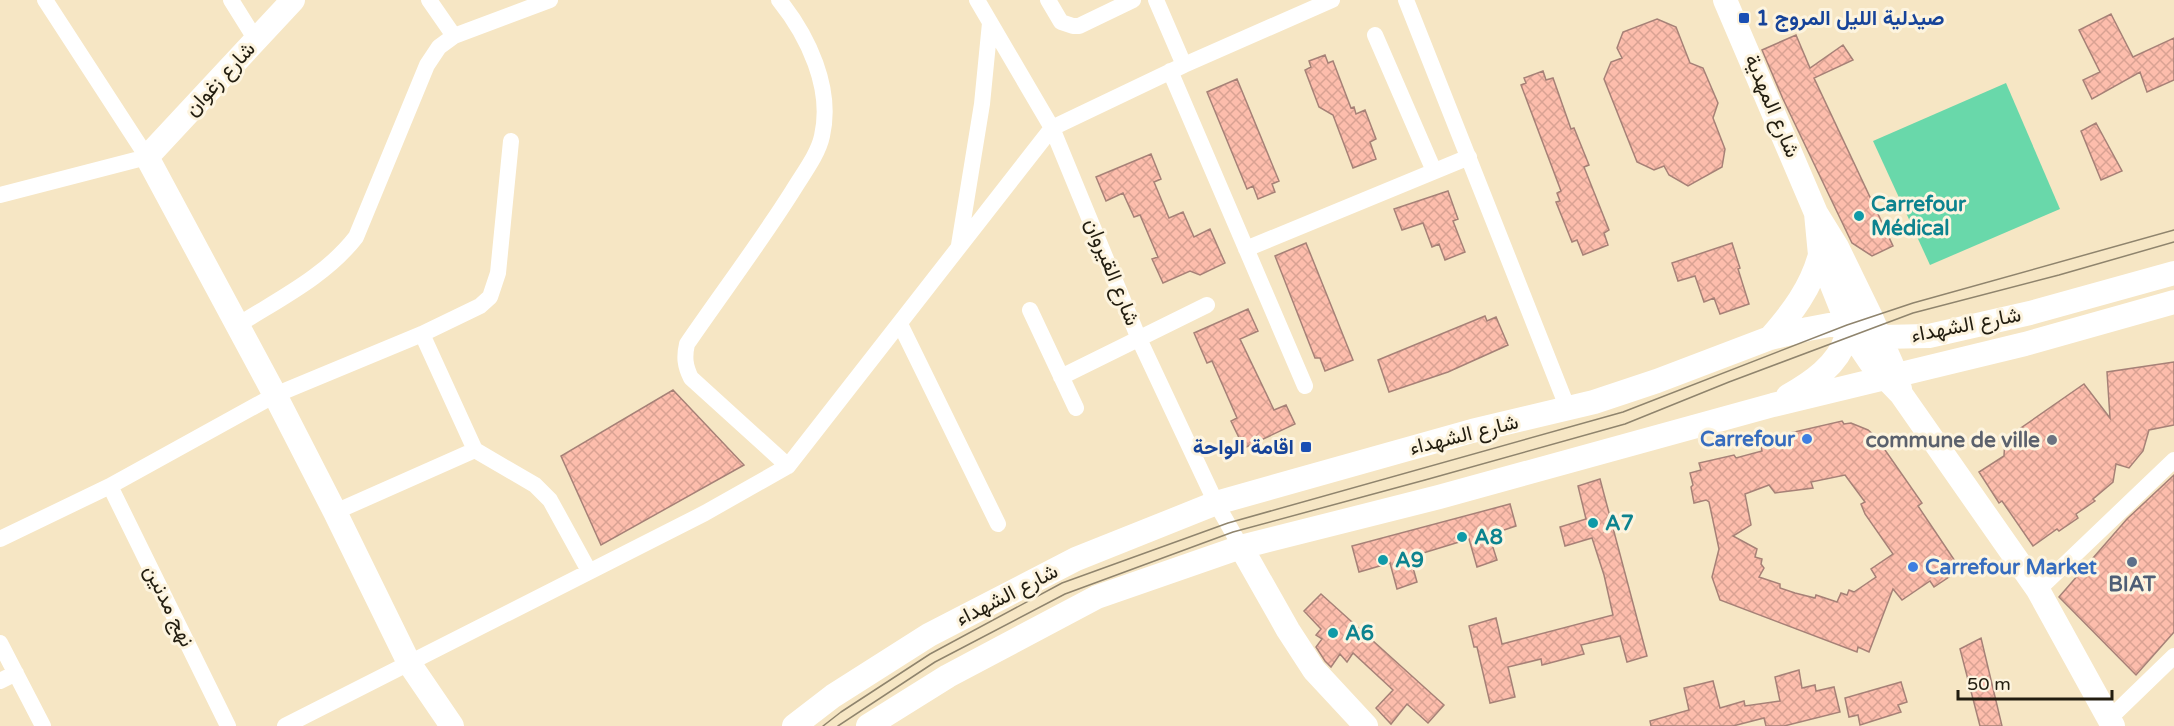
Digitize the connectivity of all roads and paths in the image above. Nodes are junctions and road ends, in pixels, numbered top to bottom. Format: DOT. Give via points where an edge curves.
graph roads {
  1 [pos="45,0"];
  2 [pos="231,0"];
  3 [pos="293,0"];
  4 [pos="429,0"];
  5 [pos="550,0"];
  6 [pos="779,0"];
  7 [pos="977,0"];
  8 [pos="1048,0"];
  9 [pos="1133,0"];
  10 [pos="1156,0"];
  11 [pos="1332,0"];
  12 [pos="1406,0"];
  13 [pos="1725,0"];
  14 [pos="990,23"];
  15 [pos="1375,34"];
  16 [pos="454,36"];
  17 [pos="256,40"];
  18 [pos="1177,68"];
  19 [pos="1052,128"];
  20 [pos="511,141"];
  21 [pos="1469,157"];
  22 [pos="147,158"];
  23 [pos="1434,171"];
  24 [pos="0,195"];
  25 [pos="1816,213"];
  26 [pos="958,248"];
  27 [pos="1246,249"];
  28 [pos="1820,255"];
  29 [pos="2174,273"];
  30 [pos="1857,290"];
  31 [pos="2174,302"];
  32 [pos="1207,305"];
  33 [pos="1030,310"];
  34 [pos="900,324"];
  35 [pos="238,325"];
  36 [pos="1847,325"];
  37 [pos="422,334"];
  38 [pos="1881,337"];
  39 [pos="1770,338"];
  40 [pos="1139,339"];
  41 [pos="1061,378"];
  42 [pos="1894,382"];
  43 [pos="1305,386"];
  44 [pos="275,395"];
  45 [pos="1773,405"];
  46 [pos="1076,408"];
  47 [pos="1568,409"];
  48 [pos="475,450"];
  49 [pos="2174,460"];
  50 [pos="788,466"];
  51 [pos="110,486"];
  52 [pos="1216,503"];
  53 [pos="335,512"];
  54 [pos="998,524"];
  55 [pos="0,539"];
  56 [pos="1241,548"];
  57 [pos="590,571"];
  58 [pos="2038,590"];
  59 [pos="0,643"];
  60 [pos="2174,656"];
  61 [pos="409,663"];
  62 [pos="16,673"];
  63 [pos="0,681"];
  64 [pos="2111,722"];
  65 [pos="43,726"];
  66 [pos="228,726"];
  67 [pos="285,726"];
  68 [pos="452,726"];
  69 [pos="794,726"];
  70 [pos="868,726"];
  71 [pos="1366,726"];
  1 -- 22 [label="street"];
  2 -- 17 [label="street"];
  3 -- 17 [label="main road, شارع زغوان"];
  4 -- 16 [label="street"];
  5 -- 16 [label="street"];
  6 -- 50 [label="street" via="788,10 822,78 822,137 772,224 687,344 685,356 691,378"];
  7 -- 14 [label="street, شارع القيروان"];
  8 -- 9 [label="street" via="1061,22 1073,26"];
  10 -- 18 [label="street"];
  11 -- 18 [label="street"];
  12 -- 21 [label="street"];
  13 -- 25 [label="main road, شارع المهدية"];
  14 -- 19 [label="street, شارع القيروان"];
  14 -- 26 [label="street" via="982,104"];
  15 -- 23 [label="street"];
  16 -- 35 [label="street" via="439,47 427,65 356,237 327,267"];
  17 -- 22 [label="main road, شارع زغوان"];
  18 -- 19 [label="street"];
  18 -- 27 [label="street"];
  19 -- 26 [label="street"];
  19 -- 40 [label="street, شارع القيروان"];
  20 -- 37 [label="street" via="498,273 490,297 480,306"];
  21 -- 23 [label="street"];
  21 -- 47 [label="street"];
  22 -- 24 [label="street"];
  22 -- 35 [label="main road"];
  23 -- 27 [label="street"];
  25 -- 28 [label="main road"];
  25 -- 30 [label="main road"];
  26 -- 34 [label="street"];
  27 -- 43 [label="street"];
  28 -- 36 [label="main road"];
  28 -- 39 [label="main road" via="1804,295"];
  29 -- 38 [label="main road, شارع الشهداء" via="1963,329 1929,336"];
  30 -- 36 [label="main road"];
  30 -- 38 [label="main road"];
  31 -- 42 [label="main road, شارع الشهداء"];
  32 -- 40 [label="street"];
  33 -- 41 [label="street"];
  34 -- 50 [label="street"];
  34 -- 54 [label="street"];
  35 -- 44 [label="main road"];
  36 -- 38 [label="main road, شارع الشهداء"];
  36 -- 39 [label="main road, شارع الشهداء"];
  36 -- 42 [label="main road" via="1860,348"];
  36 -- 45 [label="main road" via="1840,351 1825,369"];
  37 -- 44 [label="street"];
  37 -- 48 [label="street"];
  38 -- 42 [label="main road"];
  39 -- 47 [label="main road, شارع الشهداء" via="1657,381"];
  40 -- 41 [label="street"];
  40 -- 52 [label="street, شارع القيروان"];
  41 -- 46 [label="street"];
  42 -- 45 [label="main road, شارع الشهداء"];
  42 -- 58 [label="main road"];
  44 -- 51 [label="street"];
  44 -- 53 [label="main road"];
  45 -- 56 [label="main road, شارع الشهداء"];
  47 -- 52 [label="main road, شارع الشهداء" via="1462,434"];
  48 -- 53 [label="street"];
  48 -- 57 [label="street" via="535,485 550,500"];
  49 -- 58 [label="street"];
  50 -- 57 [label="street"];
  51 -- 55 [label="street"];
  51 -- 66 [label="street, نهج مدنين"];
  52 -- 56 [label="street, شارع القيروان"];
  52 -- 69 [label="main road, شارع الشهداء" via="1076,559 939,630"];
  53 -- 61 [label="main road"];
  56 -- 70 [label="main road, شارع الشهداء" via="1097,597 948,676"];
  56 -- 71 [label="main road" via="1314,670"];
  57 -- 61 [label="street"];
  58 -- 64 [label="main road"];
  59 -- 62 [label="street"];
  60 -- 64 [label="street"];
  61 -- 67 [label="street"];
  61 -- 68 [label="main road"];
  62 -- 63 [label="street"];
  62 -- 65 [label="street"];
}
